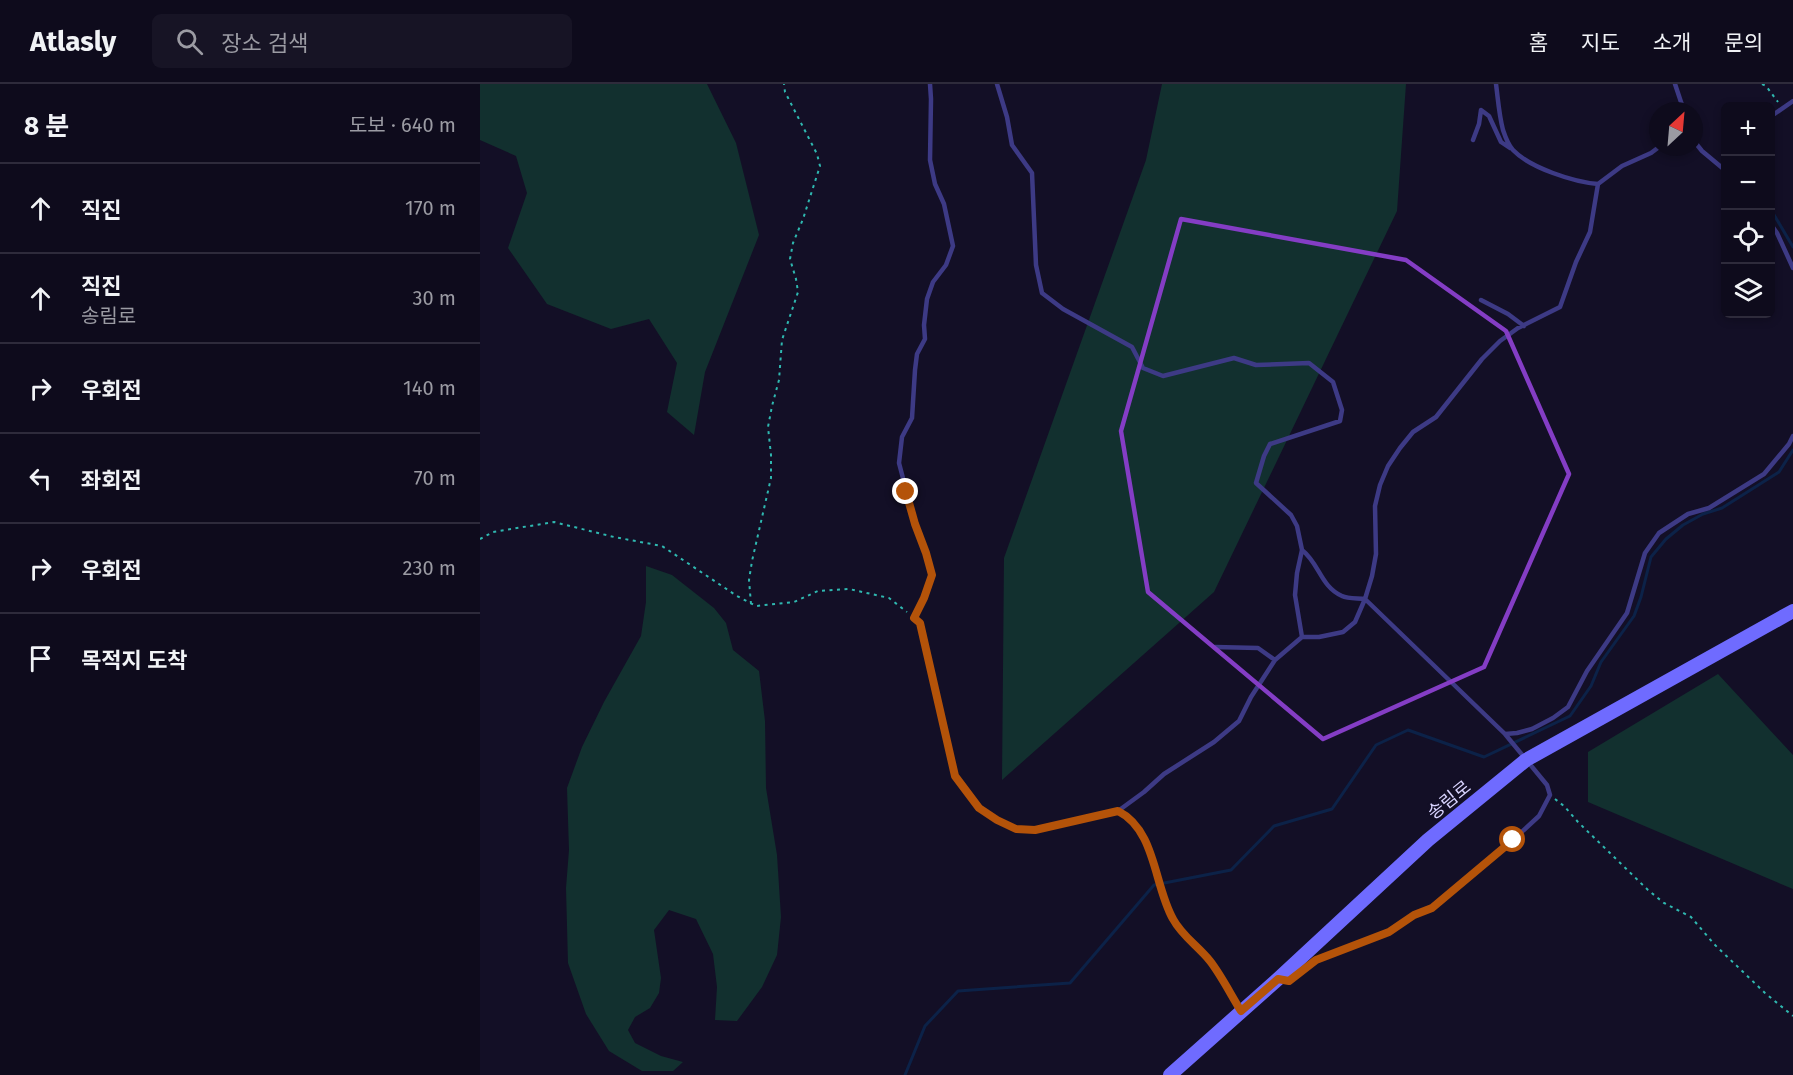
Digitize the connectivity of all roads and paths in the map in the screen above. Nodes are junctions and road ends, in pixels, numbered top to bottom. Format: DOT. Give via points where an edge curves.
graph roads {
  1 [pos="784,84"];
  2 [pos="930,84"];
  3 [pos="997,84"];
  4 [pos="1496,84"];
  5 [pos="1675,84"];
  6 [pos="1762,84"];
  7 [pos="1793,101"];
  8 [pos="1681,102"];
  9 [pos="1783,108"];
  10 [pos="1775,114"];
  11 [pos="1473,140"];
  12 [pos="1512,150"];
  13 [pos="1703,152"];
  14 [pos="1649,154"];
  15 [pos="1721,168"];
  16 [pos="1598,183"];
  17 [pos="1775,230"];
  18 [pos="1793,268"];
  19 [pos="1481,300"];
  20 [pos="1524,326"];
  21 [pos="1793,436"];
  22 [pos="480,539"];
  23 [pos="1302,550"];
  24 [pos="1365,599"];
  25 [pos="751,604"];
  26 [pos="1793,612"];
  27 [pos="914,618"];
  28 [pos="1302,637"];
  29 [pos="1215,647"];
  30 [pos="1275,660"];
  31 [pos="1505,734"];
  32 [pos="1526,760"];
  33 [pos="1550,795"];
  34 [pos="1118,811"];
  35 [pos="1278,979"];
  36 [pos="1241,1011"];
  37 [pos="1793,1016"];
  38 [pos="1170,1075"];
  1 -- 25 [label="path" via="820,166 790,259 798,292 782,340 779,380 768,427 771,478 752,561"];
  2 -- 27 [label="lane" via="930,160 953,246 927,299 925,339 917,354 912,418 902,437 899,463 932,575"];
  3 -- 23 [label="lane" via="1012,145 1032,173 1036,265 1042,293 1132,347 1143,368 1163,376 1234,358 1256,365 1309,363 1333,382 1342,410 1340,421 1270,444 1256,483 1292,516"];
  4 -- 12 [label="lane" via="1503,131"];
  5 -- 8 [label="lane"];
  6 -- 9 [label="path"];
  7 -- 9 [label="lane"];
  9 -- 10 [label="lane"];
  11 -- 12 [label="lane" via="1481,110 1489,116 1501,142"];
  12 -- 16 [label="lane" via="1554,172 1585,183"];
  13 -- 15 [label="lane"];
  14 -- 16 [label="lane"];
  16 -- 20 [label="lane" via="1590,232 1560,307"];
  17 -- 18 [label="lane"];
  19 -- 20 [label="lane"];
  20 -- 24 [label="lane" via="1488,353 1436,417 1413,432 1388,466 1375,506 1376,554"];
  21 -- 31 [label="lane" via="1764,474 1659,533 1646,553 1627,613 1587,670 1568,707 1532,729"];
  22 -- 25 [label="path" via="493,532 554,522 662,546"];
  23 -- 24 [label="lane" via="1310,556 1324,584 1342,596"];
  23 -- 28 [label="lane" via="1295,595"];
  24 -- 28 [label="lane" via="1355,622 1343,632"];
  24 -- 31 [label="lane"];
  25 -- 27 [label="path" via="794,602 818,591 849,589 889,598"];
  26 -- 32 [label="main road, 송림로"];
  27 -- 34 [label="path" via="920,623 955,776 979,808 1016,829 1035,830"];
  28 -- 30 [label="lane"];
  29 -- 30 [label="lane" via="1258,648"];
  30 -- 34 [label="lane" via="1239,721"];
  31 -- 32 [label="lane"];
  32 -- 33 [label="lane" via="1547,785"];
  32 -- 35 [label="main road, 송림로" via="1428,840"];
  33 -- 35 [label="lane" via="1539,816 1432,908 1389,932 1316,960 1289,981"];
  33 -- 37 [label="path" via="1648,891 1691,918"];
  34 -- 36 [label="path" via="1135,825 1150,851 1173,920 1210,961"];
  35 -- 36 [label="main road, 송림로"];
  36 -- 38 [label="main road, 송림로"];
}
